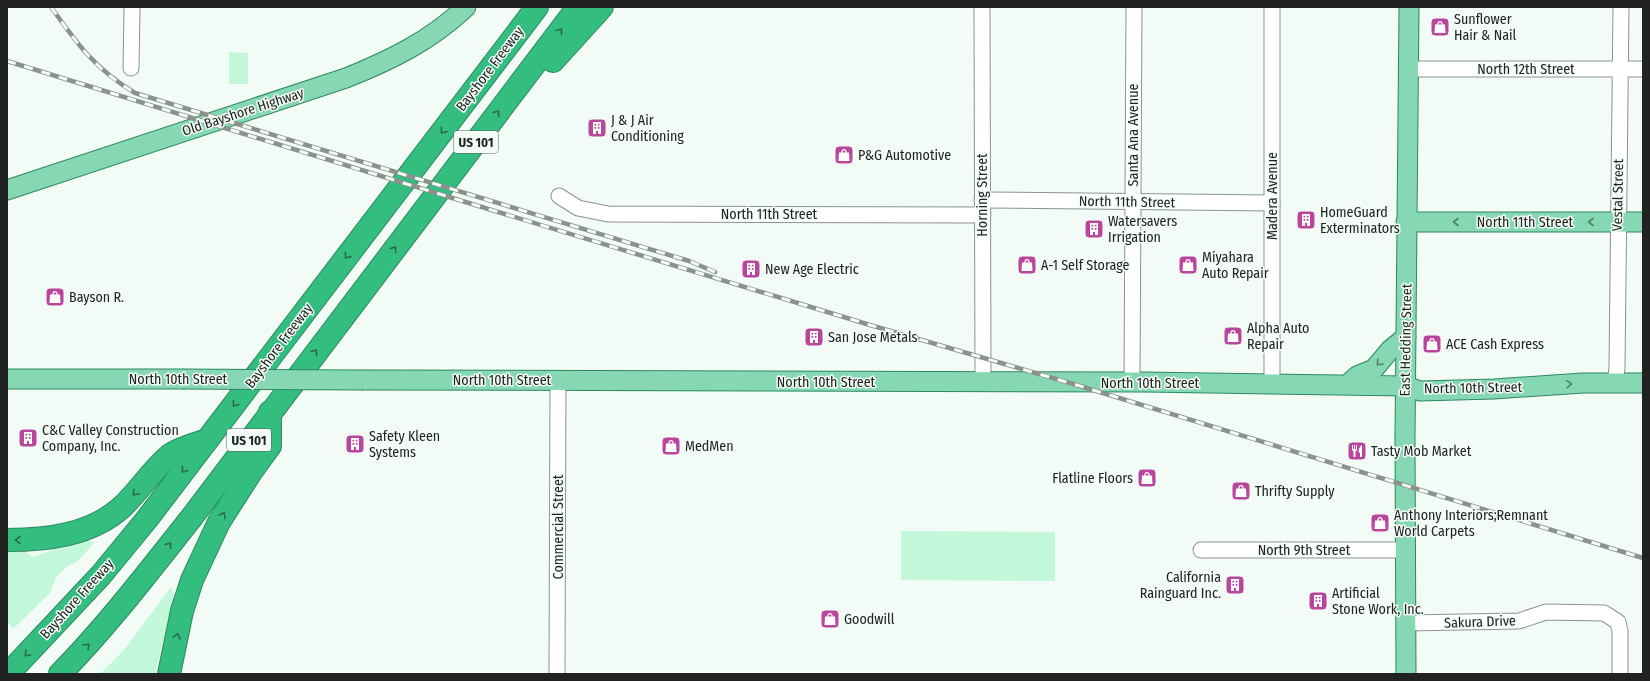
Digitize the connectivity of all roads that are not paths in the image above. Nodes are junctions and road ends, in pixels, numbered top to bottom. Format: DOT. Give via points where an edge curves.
graph roads {
  1 [pos="132,7"];
  2 [pos="466,7"];
  3 [pos="578,7"];
  4 [pos="602,7"];
  5 [pos="982,7"];
  6 [pos="1134,7"];
  7 [pos="1272,7"];
  8 [pos="1409,7"];
  9 [pos="1620,7"];
  10 [pos="535,8"];
  11 [pos="131,68"];
  12 [pos="1408,69"];
  13 [pos="1620,69"];
  14 [pos="1643,69"];
  15 [pos="519,84"];
  16 [pos="7,190"];
  17 [pos="559,196"];
  18 [pos="982,200"];
  19 [pos="1132,202"];
  20 [pos="1272,203"];
  21 [pos="982,215"];
  22 [pos="1406,222"];
  23 [pos="1618,222"];
  24 [pos="1643,222"];
  25 [pos="1406,337"];
  26 [pos="7,379"];
  27 [pos="558,380"];
  28 [pos="982,382"];
  29 [pos="1132,382"];
  30 [pos="1615,383"];
  31 [pos="1643,383"];
  32 [pos="1272,384"];
  33 [pos="1348,384"];
  34 [pos="1406,386"];
  35 [pos="270,412"];
  36 [pos="208,440"];
  37 [pos="7,540"];
  38 [pos="1201,550"];
  39 [pos="1406,550"];
  40 [pos="1406,623"];
  41 [pos="8,674"];
  42 [pos="60,674"];
  43 [pos="169,674"];
  44 [pos="557,674"];
  45 [pos="1406,674"];
  46 [pos="1620,674"];
  1 -- 11 [label="street"];
  2 -- 16 [label="main road, Old Bayshore Highway" via="436,33 386,62 346,78"];
  15 -- 3 [label="highway, US 101, one-way"];
  4 -- 15 [label="highway" via="557,58"];
  5 -- 18 [label="street, Horning Street"];
  6 -- 19 [label="street, Santa Ana Avenue"];
  7 -- 20 [label="street, Madera Avenue"];
  8 -- 12 [label="main road, East Hedding Street"];
  9 -- 13 [label="street, Vestal Street"];
  10 -- 36 [label="highway, Bayshore Freeway / US 101, one-way"];
  12 -- 13 [label="street, North 12th Street"];
  12 -- 22 [label="main road, East Hedding Street"];
  13 -- 14 [label="street, North 12th Street"];
  13 -- 23 [label="street, Vestal Street"];
  35 -- 15 [label="highway, US 101, one-way"];
  17 -- 21 [label="street, North 11th Street" via="578,208 608,214"];
  18 -- 19 [label="street, North 11th Street"];
  18 -- 21 [label="street, Horning Street"];
  19 -- 20 [label="street, North 11th Street"];
  19 -- 29 [label="street, Santa Ana Avenue"];
  20 -- 32 [label="street, Madera Avenue"];
  21 -- 28 [label="street, Horning Street"];
  23 -- 22 [label="main road, North 11th Street, one-way"];
  22 -- 25 [label="main road, East Hedding Street"];
  23 -- 24 [label="main road, North 11th Street"];
  23 -- 30 [label="street, Vestal Street"];
  25 -- 33 [label="main road, one-way" via="1390,350 1374,369 1357,376"];
  25 -- 34 [label="main road, East Hedding Street"];
  26 -- 27 [label="main road, North 10th Street, bridge"];
  27 -- 28 [label="main road, North 10th Street"];
  27 -- 44 [label="street, Commercial Street"];
  28 -- 29 [label="main road, North 10th Street"];
  29 -- 32 [label="main road, North 10th Street"];
  30 -- 31 [label="main road, North 10th Street"];
  34 -- 30 [label="main road, North 10th Street, one-way" via="1420,391"];
  32 -- 33 [label="main road, North 10th Street"];
  33 -- 34 [label="main road, North 10th Street"];
  34 -- 39 [label="main road, East Hedding Street"];
  42 -- 35 [label="highway, US 101, one-way" via="93,640 134,591"];
  43 -- 35 [label="highway, one-way" via="182,611 192,580 219,522 270,446"];
  36 -- 37 [label="highway, one-way" via="171,454 122,506 96,524 67,535"];
  36 -- 41 [label="highway, Bayshore Freeway / US 101, one-way" via="101,575"];
  38 -- 39 [label="street, North 9th Street"];
  39 -- 40 [label="main road, East Hedding Street"];
  40 -- 45 [label="main road, East Hedding Street"];
  40 -- 46 [label="street, Sakura Drive" via="1519,622 1546,612 1604,613 1618,622"];
}
